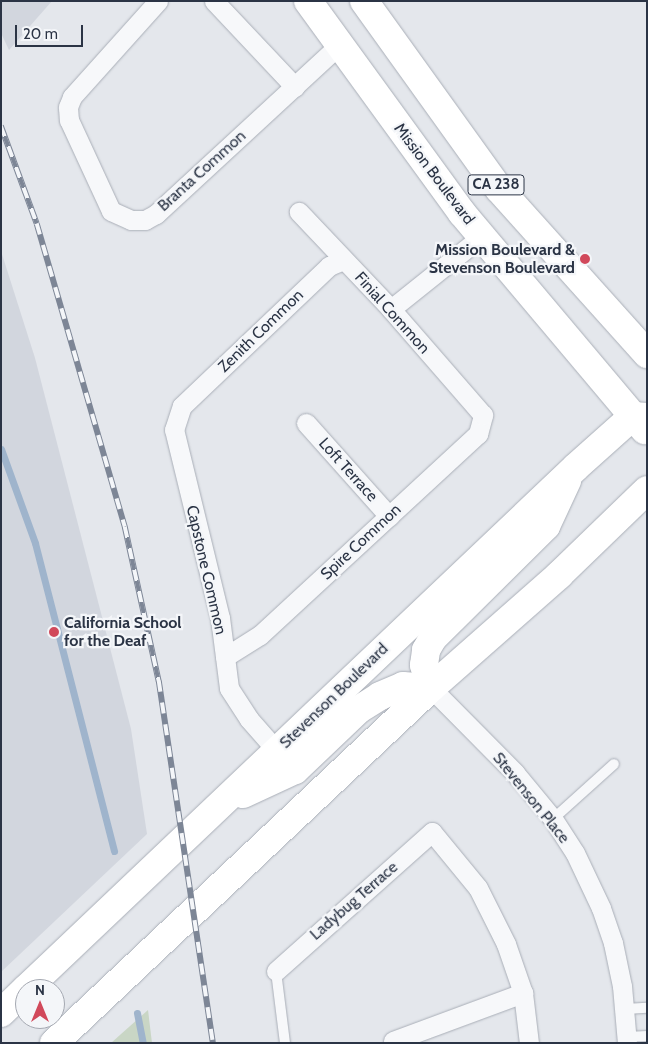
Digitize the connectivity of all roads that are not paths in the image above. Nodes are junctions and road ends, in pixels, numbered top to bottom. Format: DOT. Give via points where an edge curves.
graph roads {
  1 [pos="158,1"];
  2 [pos="214,1"];
  3 [pos="308,1"];
  4 [pos="364,1"];
  5 [pos="339,45"];
  6 [pos="295,86"];
  7 [pos="299,212"];
  8 [pos="482,237"];
  9 [pos="343,260"];
  10 [pos="391,309"];
  11 [pos="647,354"];
  12 [pos="182,406"];
  13 [pos="483,415"];
  14 [pos="642,422"];
  15 [pos="306,424"];
  16 [pos="576,467"];
  17 [pos="647,490"];
  18 [pos="389,516"];
  19 [pos="225,657"];
  20 [pos="431,688"];
  21 [pos="277,750"];
  22 [pos="614,764"];
  23 [pos="212,813"];
  24 [pos="553,819"];
  25 [pos="276,970"];
  26 [pos="38,979"];
  27 [pos="523,993"];
  28 [pos="15,1000"];
  29 [pos="647,1008"];
  30 [pos="626,1009"];
  31 [pos="1,1013"];
  32 [pos="647,1036"];
  33 [pos="627,1040"];
  34 [pos="393,1041"];
  35 [pos="54,1043"];
  36 [pos="285,1043"];
  37 [pos="529,1043"];
  1 -- 6 [label="street, Branta Common" via="72,97 68,107 69,120 111,211 120,217 145,220 156,214"];
  2 -- 6 [label="street"];
  3 -- 5 [label="main road, Mission Boulevard / CA 238"];
  4 -- 11 [label="main road, CA 238" via="499,189"];
  5 -- 6 [label="street, Branta Common"];
  5 -- 8 [label="main road, Mission Boulevard / CA 238"];
  7 -- 9 [label="street, Finial Common"];
  8 -- 10 [label="street"];
  8 -- 14 [label="main road, Mission Boulevard / CA 238"];
  9 -- 10 [label="street, Finial Common"];
  9 -- 12 [label="street, Zenith Common" via="329,266"];
  10 -- 13 [label="street, Finial Common"];
  12 -- 19 [label="street, Capstone Common" via="174,430 220,618"];
  13 -- 18 [label="street, Spire Common" via="478,434"];
  14 -- 16 [label="main road, Stevenson Boulevard"];
  15 -- 18 [label="street, Loft Terrace"];
  16 -- 20 [label="main road" via="546,526 433,638 426,650 424,665"];
  16 -- 21 [label="main road, Stevenson Boulevard"];
  17 -- 20 [label="main road" via="559,575"];
  18 -- 19 [label="street, Spire Common" via="260,635"];
  19 -- 21 [label="street, Capstone Common" via="230,688 249,719"];
  20 -- 23 [label="main road" via="403,686 380,696 358,710 295,770 250,790"];
  20 -- 24 [label="street, Stevenson Place" via="497,754"];
  20 -- 35 [label="main road"];
  21 -- 23 [label="main road, Stevenson Boulevard"];
  22 -- 24 [label="lane"];
  23 -- 26 [label="main road, Stevenson Boulevard"];
  24 -- 30 [label="street, Stevenson Place" via="602,908"];
  25 -- 27 [label="street, Ladybug Terrace" via="432,832 478,888 506,944"];
  25 -- 36 [label="lane"];
  27 -- 34 [label="street"];
  27 -- 37 [label="street"];
  28 -- 31 [label="main road, Stevenson Boulevard"];
  29 -- 30 [label="lane"];
  30 -- 33 [label="street, Stevenson Place"];
  32 -- 33 [label="lane"];
}
